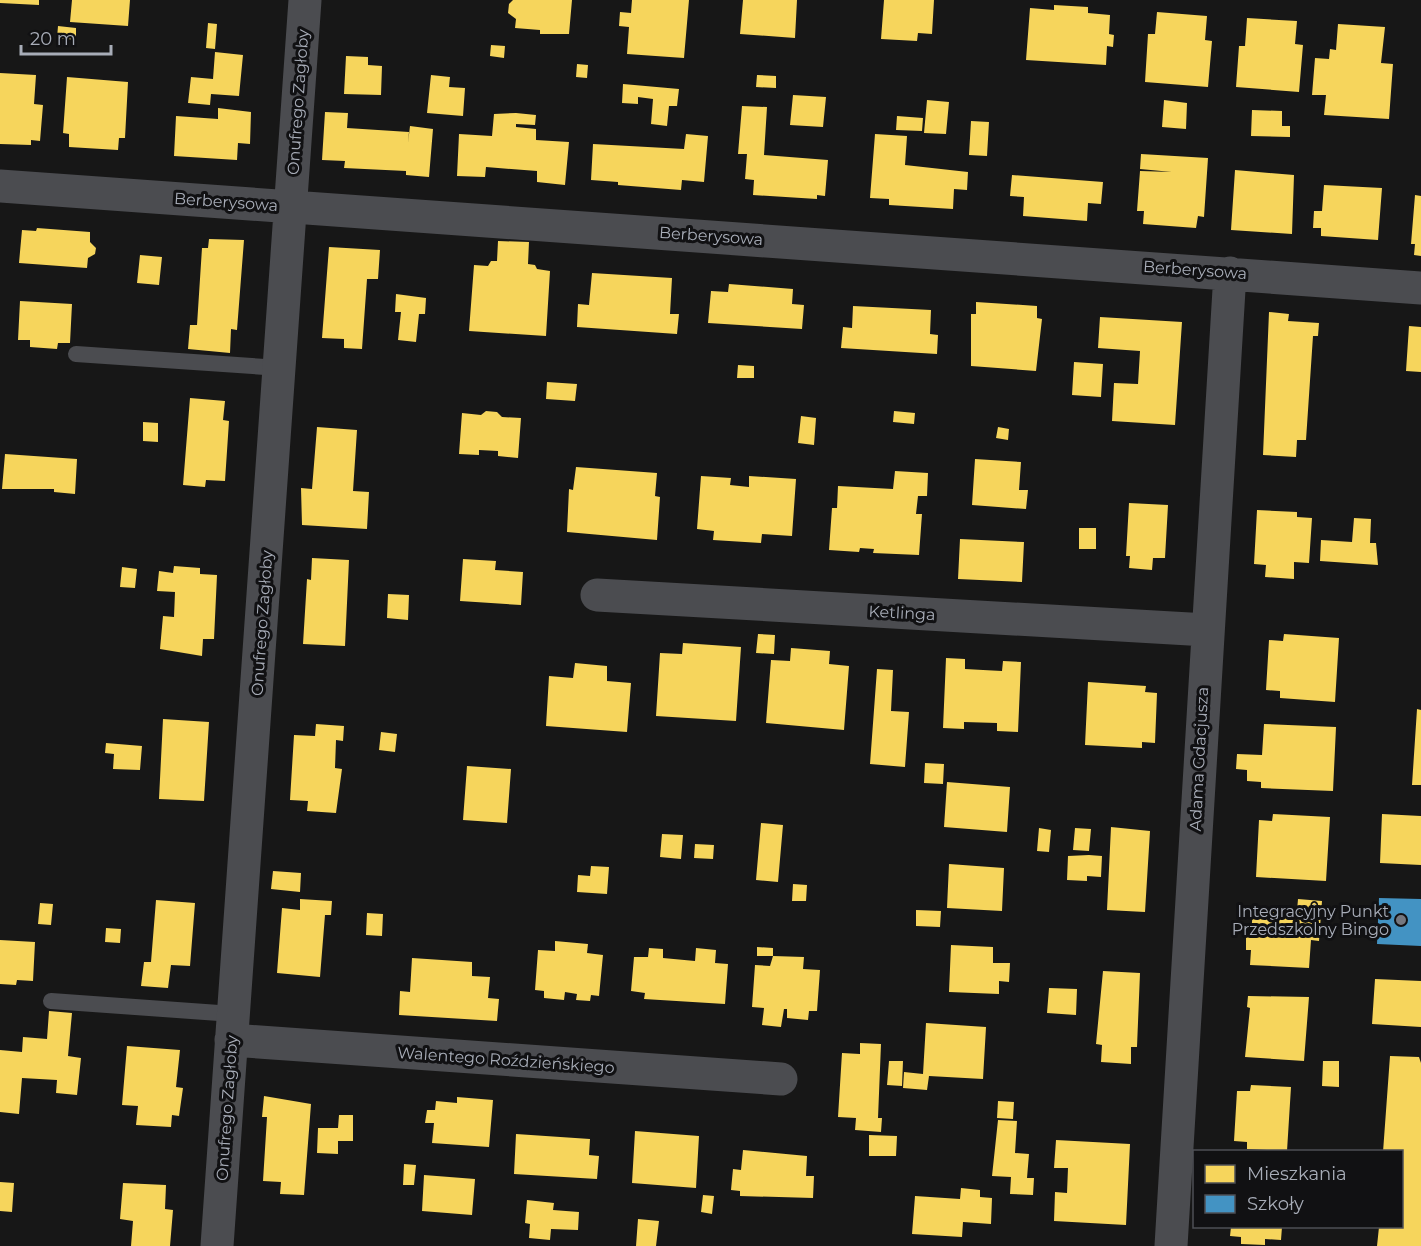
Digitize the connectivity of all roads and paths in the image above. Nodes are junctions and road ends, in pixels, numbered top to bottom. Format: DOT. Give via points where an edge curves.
graph roads {
  1 [pos="304,0"];
  2 [pos="0,186"];
  3 [pos="290,207"];
  4 [pos="1230,273"];
  5 [pos="1421,288"];
  6 [pos="76,354"];
  7 [pos="280,368"];
  8 [pos="597,595"];
  9 [pos="1207,630"];
  10 [pos="51,1001"];
  11 [pos="232,1027"];
  12 [pos="781,1079"];
  13 [pos="218,1246"];
  14 [pos="1171,1246"];
  1 -- 3 [label="street, Onufrego Zagłoby"];
  2 -- 3 [label="street, Berberysowa"];
  3 -- 4 [label="street, Berberysowa"];
  3 -- 7 [label="street, Onufrego Zagłoby"];
  4 -- 5 [label="street, Berberysowa"];
  4 -- 9 [label="street, Adama Gdacjusza"];
  6 -- 7 [label="lane"];
  7 -- 11 [label="street, Onufrego Zagłoby"];
  8 -- 9 [label="street, Ketlinga"];
  9 -- 14 [label="street, Adama Gdacjusza"];
  10 -- 11 [label="lane"];
  11 -- 12 [label="street, Walentego Roździeńskiego"];
  11 -- 13 [label="street, Onufrego Zagłoby"];
}
